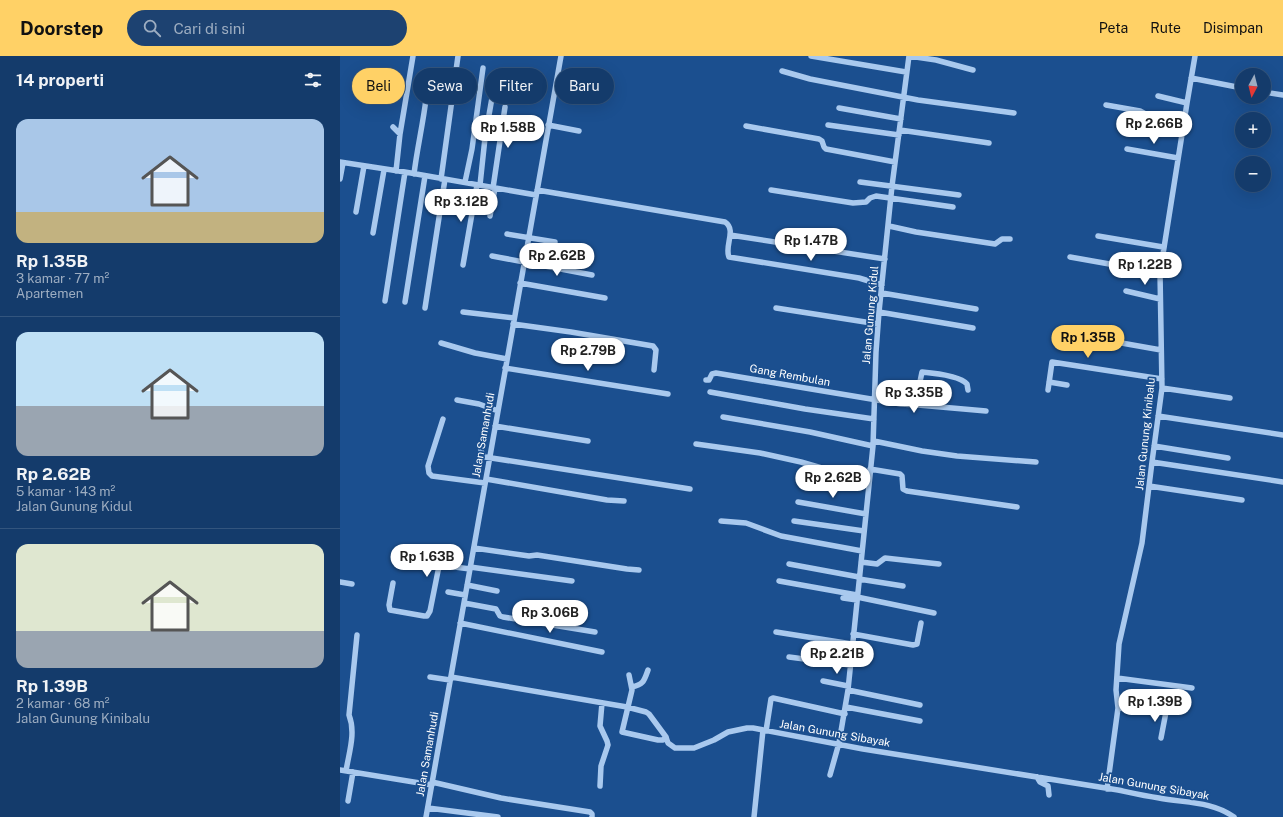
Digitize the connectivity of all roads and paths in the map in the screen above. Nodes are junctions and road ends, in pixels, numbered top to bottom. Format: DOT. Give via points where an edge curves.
graph roads {
  1 [pos="413,56"];
  2 [pos="458,56"];
  3 [pos="561,56"];
  4 [pos="811,56"];
  5 [pos="909,56"];
  6 [pos="1196,56"];
  7 [pos="483,68"];
  8 [pos="972,70"];
  9 [pos="782,71"];
  10 [pos="906,72"];
  11 [pos="1191,78"];
  12 [pos="1235,87"];
  13 [pos="1271,93"];
  14 [pos="1283,95"];
  15 [pos="1158,96"];
  16 [pos="903,97"];
  17 [pos="1187,103"];
  18 [pos="426,104"];
  19 [pos="491,104"];
  20 [pos="1106,105"];
  21 [pos="505,108"];
  22 [pos="839,108"];
  23 [pos="1014,113"];
  24 [pos="901,119"];
  25 [pos="1184,123"];
  26 [pos="548,125"];
  27 [pos="828,125"];
  28 [pos="746,126"];
  29 [pos="393,127"];
  30 [pos="579,131"];
  31 [pos="899,133"];
  32 [pos="400,134"];
  33 [pos="989,143"];
  34 [pos="1127,149"];
  35 [pos="1178,158"];
  36 [pos="895,162"];
  37 [pos="341,163"];
  38 [pos="364,166"];
  39 [pos="384,170"];
  40 [pos="396,171"];
  41 [pos="405,172"];
  42 [pos="414,174"];
  43 [pos="425,176"];
  44 [pos="340,179"];
  45 [pos="443,179"];
  46 [pos="465,182"];
  47 [pos="860,182"];
  48 [pos="478,185"];
  49 [pos="892,186"];
  50 [pos="494,188"];
  51 [pos="771,190"];
  52 [pos="536,193"];
  53 [pos="959,195"];
  54 [pos="891,197"];
  55 [pos="953,207"];
  56 [pos="356,212"];
  57 [pos="490,216"];
  58 [pos="889,226"];
  59 [pos="373,234"];
  60 [pos="507,234"];
  61 [pos="730,234"];
  62 [pos="1098,236"];
  63 [pos="528,238"];
  64 [pos="1010,239"];
  65 [pos="555,242"];
  66 [pos="1163,247"];
  67 [pos="492,256"];
  68 [pos="1070,257"];
  69 [pos="885,259"];
  70 [pos="524,263"];
  71 [pos="463,265"];
  72 [pos="1160,273"];
  73 [pos="592,275"];
  74 [pos="520,283"];
  75 [pos="882,285"];
  76 [pos="1126,291"];
  77 [pos="882,293"];
  78 [pos="605,298"];
  79 [pos="1160,299"];
  80 [pos="385,301"];
  81 [pos="405,302"];
  82 [pos="425,308"];
  83 [pos="776,308"];
  84 [pos="976,309"];
  85 [pos="462,312"];
  86 [pos="879,312"];
  87 [pos="514,321"];
  88 [pos="878,324"];
  89 [pos="973,328"];
  90 [pos="1065,333"];
  91 [pos="441,342"];
  92 [pos="1161,350"];
  93 [pos="507,359"];
  94 [pos="505,368"];
  95 [pos="654,370"];
  96 [pos="1162,379"];
  97 [pos="706,380"];
  98 [pos="1049,382"];
  99 [pos="1067,385"];
  100 [pos="1162,388"];
  101 [pos="968,390"];
  102 [pos="1048,390"];
  103 [pos="710,392"];
  104 [pos="668,394"];
  105 [pos="1230,398"];
  106 [pos="874,399"];
  107 [pos="457,400"];
  108 [pos="918,405"];
  109 [pos="498,411"];
  110 [pos="986,411"];
  111 [pos="1158,416"];
  112 [pos="723,417"];
  113 [pos="442,419"];
  114 [pos="874,419"];
  115 [pos="495,426"];
  116 [pos="1283,435"];
  117 [pos="588,441"];
  118 [pos="873,443"];
  119 [pos="696,444"];
  120 [pos="480,446"];
  121 [pos="1154,446"];
  122 [pos="490,458"];
  123 [pos="1228,458"];
  124 [pos="1036,462"];
  125 [pos="1152,462"];
  126 [pos="870,471"];
  127 [pos="485,481"];
  128 [pos="1283,482"];
  129 [pos="1149,486"];
  130 [pos="690,489"];
  131 [pos="1242,500"];
  132 [pos="624,501"];
  133 [pos="798,502"];
  134 [pos="1017,507"];
  135 [pos="866,514"];
  136 [pos="721,521"];
  137 [pos="794,521"];
  138 [pos="864,532"];
  139 [pos="474,548"];
  140 [pos="862,551"];
  141 [pos="398,559"];
  142 [pos="861,562"];
  143 [pos="789,564"];
  144 [pos="939,564"];
  145 [pos="440,566"];
  146 [pos="470,568"];
  147 [pos="640,570"];
  148 [pos="859,578"];
  149 [pos="572,581"];
  150 [pos="779,581"];
  151 [pos="340,582"];
  152 [pos="393,583"];
  153 [pos="352,584"];
  154 [pos="467,586"];
  155 [pos="903,586"];
  156 [pos="497,591"];
  157 [pos="448,592"];
  158 [pos="465,595"];
  159 [pos="857,597"];
  160 [pos="843,598"];
  161 [pos="464,603"];
  162 [pos="934,613"];
  163 [pos="460,623"];
  164 [pos="921,623"];
  165 [pos="595,632"];
  166 [pos="776,632"];
  167 [pos="853,634"];
  168 [pos="357,635"];
  169 [pos="852,644"];
  170 [pos="602,652"];
  171 [pos="789,657"];
  172 [pos="850,665"];
  173 [pos="648,670"];
  174 [pos="628,675"];
  175 [pos="430,677"];
  176 [pos="1117,678"];
  177 [pos="450,679"];
  178 [pos="823,681"];
  179 [pos="632,687"];
  180 [pos="848,688"];
  181 [pos="1192,688"];
  182 [pos="602,703"];
  183 [pos="920,704"];
  184 [pos="627,707"];
  185 [pos="846,707"];
  186 [pos="1118,708"];
  187 [pos="844,714"];
  188 [pos="920,721"];
  189 [pos="765,731"];
  190 [pos="666,737"];
  191 [pos="1161,738"];
  192 [pos="839,743"];
  193 [pos="343,770"];
  194 [pos="353,772"];
  195 [pos="830,775"];
  196 [pos="1037,777"];
  197 [pos="432,784"];
  198 [pos="600,786"];
  199 [pos="1107,789"];
  200 [pos="1049,795"];
  201 [pos="348,801"];
  202 [pos="428,808"];
  203 [pos="426,817"];
  204 [pos="498,817"];
  205 [pos="592,817"];
  206 [pos="754,817"];
  207 [pos="1234,817"];
  1 -- 32 [label="street"];
  2 -- 45 [label="street"];
  3 -- 26 [label="street, Jalan Samanhudi"];
  4 -- 10 [label="street"];
  5 -- 8 [label="street"];
  5 -- 10 [label="street, Jalan Gunung Kidul"];
  6 -- 11 [label="street, Jalan Gunung Kinibalu"];
  7 -- 46 [label="street"];
  9 -- 16 [label="street"];
  10 -- 16 [label="street, Jalan Gunung Kidul"];
  11 -- 12 [label="street"];
  11 -- 17 [label="street, Jalan Gunung Kinibalu"];
  13 -- 14 [label="street"];
  15 -- 17 [label="street"];
  16 -- 23 [label="street"];
  16 -- 24 [label="street, Jalan Gunung Kidul"];
  17 -- 25 [label="street, Jalan Gunung Kinibalu"];
  18 -- 42 [label="street"];
  19 -- 48 [label="street"];
  20 -- 25 [label="street"];
  21 -- 50 [label="street"];
  22 -- 24 [label="street"];
  24 -- 31 [label="street, Jalan Gunung Kidul"];
  25 -- 35 [label="street, Jalan Gunung Kinibalu"];
  26 -- 30 [label="street"];
  26 -- 52 [label="street, Jalan Samanhudi"];
  27 -- 31 [label="street"];
  28 -- 36 [label="street" via="819,139 826,149"];
  29 -- 32 [label="street"];
  31 -- 33 [label="street"];
  31 -- 36 [label="street, Jalan Gunung Kidul"];
  32 -- 40 [label="street"];
  34 -- 35 [label="street"];
  35 -- 66 [label="street, Jalan Gunung Kinibalu"];
  36 -- 49 [label="street, Jalan Gunung Kidul"];
  37 -- 38 [label="street"];
  37 -- 44 [label="street"];
  38 -- 39 [label="street"];
  38 -- 56 [label="street"];
  39 -- 40 [label="street"];
  39 -- 59 [label="street"];
  40 -- 41 [label="street"];
  41 -- 42 [label="street"];
  41 -- 80 [label="street"];
  42 -- 43 [label="street"];
  43 -- 45 [label="street"];
  43 -- 81 [label="street"];
  45 -- 46 [label="street"];
  45 -- 82 [label="street"];
  46 -- 48 [label="street"];
  47 -- 49 [label="street"];
  48 -- 50 [label="street"];
  48 -- 71 [label="street"];
  49 -- 53 [label="street"];
  49 -- 54 [label="street, Jalan Gunung Kidul"];
  50 -- 52 [label="street"];
  50 -- 57 [label="street"];
  51 -- 54 [label="street" via="853,203 866,202 876,196"];
  52 -- 61 [label="street" via="722,221 729,225"];
  52 -- 63 [label="street, Jalan Samanhudi"];
  54 -- 55 [label="street"];
  54 -- 58 [label="street, Jalan Gunung Kidul"];
  58 -- 64 [label="street" via="995,244 1002,239"];
  58 -- 69 [label="street, Jalan Gunung Kidul"];
  60 -- 63 [label="street"];
  61 -- 69 [label="street"];
  61 -- 75 [label="street" via="728,256 732,258 859,278"];
  62 -- 66 [label="street"];
  63 -- 65 [label="street"];
  63 -- 70 [label="street, Jalan Samanhudi"];
  66 -- 72 [label="street, Jalan Gunung Kinibalu"];
  67 -- 70 [label="street"];
  68 -- 72 [label="street"];
  69 -- 75 [label="street, Jalan Gunung Kidul"];
  70 -- 73 [label="street"];
  70 -- 74 [label="street, Jalan Samanhudi"];
  72 -- 79 [label="street, Jalan Gunung Kinibalu"];
  74 -- 78 [label="street"];
  74 -- 87 [label="street, Jalan Samanhudi"];
  75 -- 77 [label="street, Jalan Gunung Kidul"];
  76 -- 79 [label="street"];
  77 -- 84 [label="street"];
  77 -- 86 [label="street, Jalan Gunung Kidul"];
  79 -- 92 [label="street, Jalan Gunung Kinibalu"];
  83 -- 88 [label="street"];
  85 -- 87 [label="street"];
  86 -- 88 [label="street, Jalan Gunung Kidul"];
  86 -- 89 [label="street"];
  87 -- 93 [label="street, Jalan Samanhudi"];
  87 -- 95 [label="street" via="653,346 656,350"];
  88 -- 106 [label="street, Jalan Gunung Kidul"];
  90 -- 92 [label="street"];
  91 -- 93 [label="street" via="475,353"];
  92 -- 96 [label="street, Jalan Gunung Kinibalu"];
  93 -- 94 [label="street, Jalan Samanhudi"];
  94 -- 104 [label="street"];
  94 -- 109 [label="street, Jalan Samanhudi"];
  96 -- 98 [label="street" via="1052,362"];
  96 -- 100 [label="street, Jalan Gunung Kinibalu"];
  97 -- 106 [label="street, Gang Rembulan" via="716,373"];
  98 -- 99 [label="street"];
  98 -- 102 [label="street"];
  100 -- 105 [label="street"];
  100 -- 111 [label="street, Jalan Gunung Kinibalu"];
  101 -- 108 [label="street" via="965,381 922,372 916,401"];
  103 -- 114 [label="street"];
  106 -- 108 [label="street, Gang Rembulan"];
  106 -- 114 [label="street, Jalan Gunung Kidul"];
  107 -- 109 [label="street"];
  108 -- 110 [label="street, Gang Rembulan"];
  109 -- 115 [label="street, Jalan Samanhudi"];
  111 -- 116 [label="street"];
  111 -- 121 [label="street, Jalan Gunung Kinibalu"];
  112 -- 118 [label="street"];
  113 -- 127 [label="street" via="428,466 429,473 432,476"];
  114 -- 118 [label="street, Jalan Gunung Kidul"];
  115 -- 117 [label="street"];
  115 -- 122 [label="street, Jalan Samanhudi"];
  118 -- 124 [label="street" via="950,455"];
  118 -- 126 [label="street, Jalan Gunung Kidul"];
  119 -- 126 [label="street" via="760,453 825,469"];
  120 -- 122 [label="street" via="483,456"];
  121 -- 123 [label="street"];
  121 -- 125 [label="street, Jalan Gunung Kinibalu"];
  122 -- 127 [label="street, Jalan Samanhudi"];
  122 -- 130 [label="street"];
  125 -- 128 [label="street"];
  125 -- 129 [label="street, Jalan Gunung Kinibalu"];
  126 -- 134 [label="street" via="900,474 903,489 907,491"];
  126 -- 135 [label="street, Jalan Gunung Kidul"];
  127 -- 132 [label="street"];
  127 -- 139 [label="street, Jalan Samanhudi"];
  129 -- 131 [label="street"];
  129 -- 176 [label="street, Jalan Gunung Kinibalu" via="1142,542 1119,644"];
  133 -- 135 [label="street"];
  135 -- 138 [label="street, Jalan Gunung Kidul"];
  136 -- 140 [label="street" via="746,523 781,536"];
  137 -- 138 [label="street"];
  138 -- 140 [label="street, Jalan Gunung Kidul"];
  139 -- 146 [label="street, Jalan Samanhudi"];
  139 -- 147 [label="street" via="529,556 537,554"];
  140 -- 142 [label="street, Jalan Gunung Kidul"];
  141 -- 145 [label="street"];
  142 -- 144 [label="street" via="877,564 885,558"];
  142 -- 148 [label="street, Jalan Gunung Kidul"];
  143 -- 148 [label="street"];
  145 -- 146 [label="street"];
  145 -- 152 [label="street" via="427,616 390,610"];
  146 -- 149 [label="street"];
  146 -- 154 [label="street, Jalan Samanhudi"];
  148 -- 155 [label="street"];
  148 -- 159 [label="street, Jalan Gunung Kidul"];
  150 -- 159 [label="street"];
  151 -- 153 [label="street"];
  154 -- 156 [label="street"];
  154 -- 158 [label="street, Jalan Samanhudi"];
  157 -- 158 [label="street"];
  158 -- 161 [label="street, Jalan Samanhudi"];
  159 -- 160 [label="street"];
  159 -- 162 [label="street"];
  159 -- 167 [label="street, Jalan Gunung Kidul"];
  161 -- 163 [label="street, Jalan Samanhudi"];
  161 -- 165 [label="street" via="496,609 503,617"];
  163 -- 170 [label="street"];
  163 -- 177 [label="street, Jalan Samanhudi"];
  164 -- 167 [label="street" via="914,645"];
  166 -- 169 [label="street"];
  167 -- 169 [label="street, Jalan Gunung Kidul"];
  168 -- 193 [label="street" via="349,715 352,734"];
  169 -- 172 [label="street, Jalan Gunung Kidul"];
  171 -- 172 [label="street"];
  172 -- 180 [label="street, Jalan Gunung Kidul"];
  173 -- 179 [label="street" via="642,683"];
  174 -- 179 [label="street"];
  175 -- 177 [label="street, Jalan Gunung Sibayak"];
  176 -- 181 [label="street"];
  176 -- 186 [label="street, Jalan Gunung Kinibalu"];
  177 -- 182 [label="street, Jalan Gunung Sibayak"];
  177 -- 197 [label="street, Jalan Samanhudi"];
  178 -- 180 [label="street"];
  179 -- 184 [label="street"];
  180 -- 183 [label="street"];
  180 -- 185 [label="street, Jalan Gunung Kidul"];
  182 -- 184 [label="street, Jalan Gunung Sibayak"];
  182 -- 198 [label="street" via="600,726 608,745 601,766"];
  184 -- 190 [label="street, Jalan Gunung Sibayak" via="649,714"];
  184 -- 190 [label="street" via="623,733 660,740"];
  185 -- 187 [label="street, Jalan Gunung Kidul"];
  185 -- 188 [label="street"];
  186 -- 191 [label="street" via="1166,712"];
  186 -- 199 [label="street, Jalan Gunung Kinibalu"];
  187 -- 189 [label="street" via="773,698"];
  187 -- 192 [label="street, Jalan Gunung Kidul"];
  189 -- 190 [label="street, Jalan Gunung Sibayak" via="747,728 735,730 694,748 675,748 668,743"];
  189 -- 192 [label="street, Jalan Gunung Sibayak"];
  189 -- 206 [label="street"];
  192 -- 195 [label="street, Jalan Gunung Kidul"];
  192 -- 196 [label="street, Jalan Gunung Sibayak"];
  193 -- 194 [label="street"];
  194 -- 197 [label="street"];
  194 -- 201 [label="street"];
  196 -- 199 [label="street, Jalan Gunung Sibayak"];
  196 -- 200 [label="street" via="1048,786"];
  197 -- 202 [label="street, Jalan Samanhudi"];
  197 -- 205 [label="street" via="590,812"];
  199 -- 207 [label="street, Jalan Gunung Sibayak" via="1201,804 1218,808"];
  202 -- 203 [label="street, Jalan Samanhudi"];
  202 -- 204 [label="street"];
}
